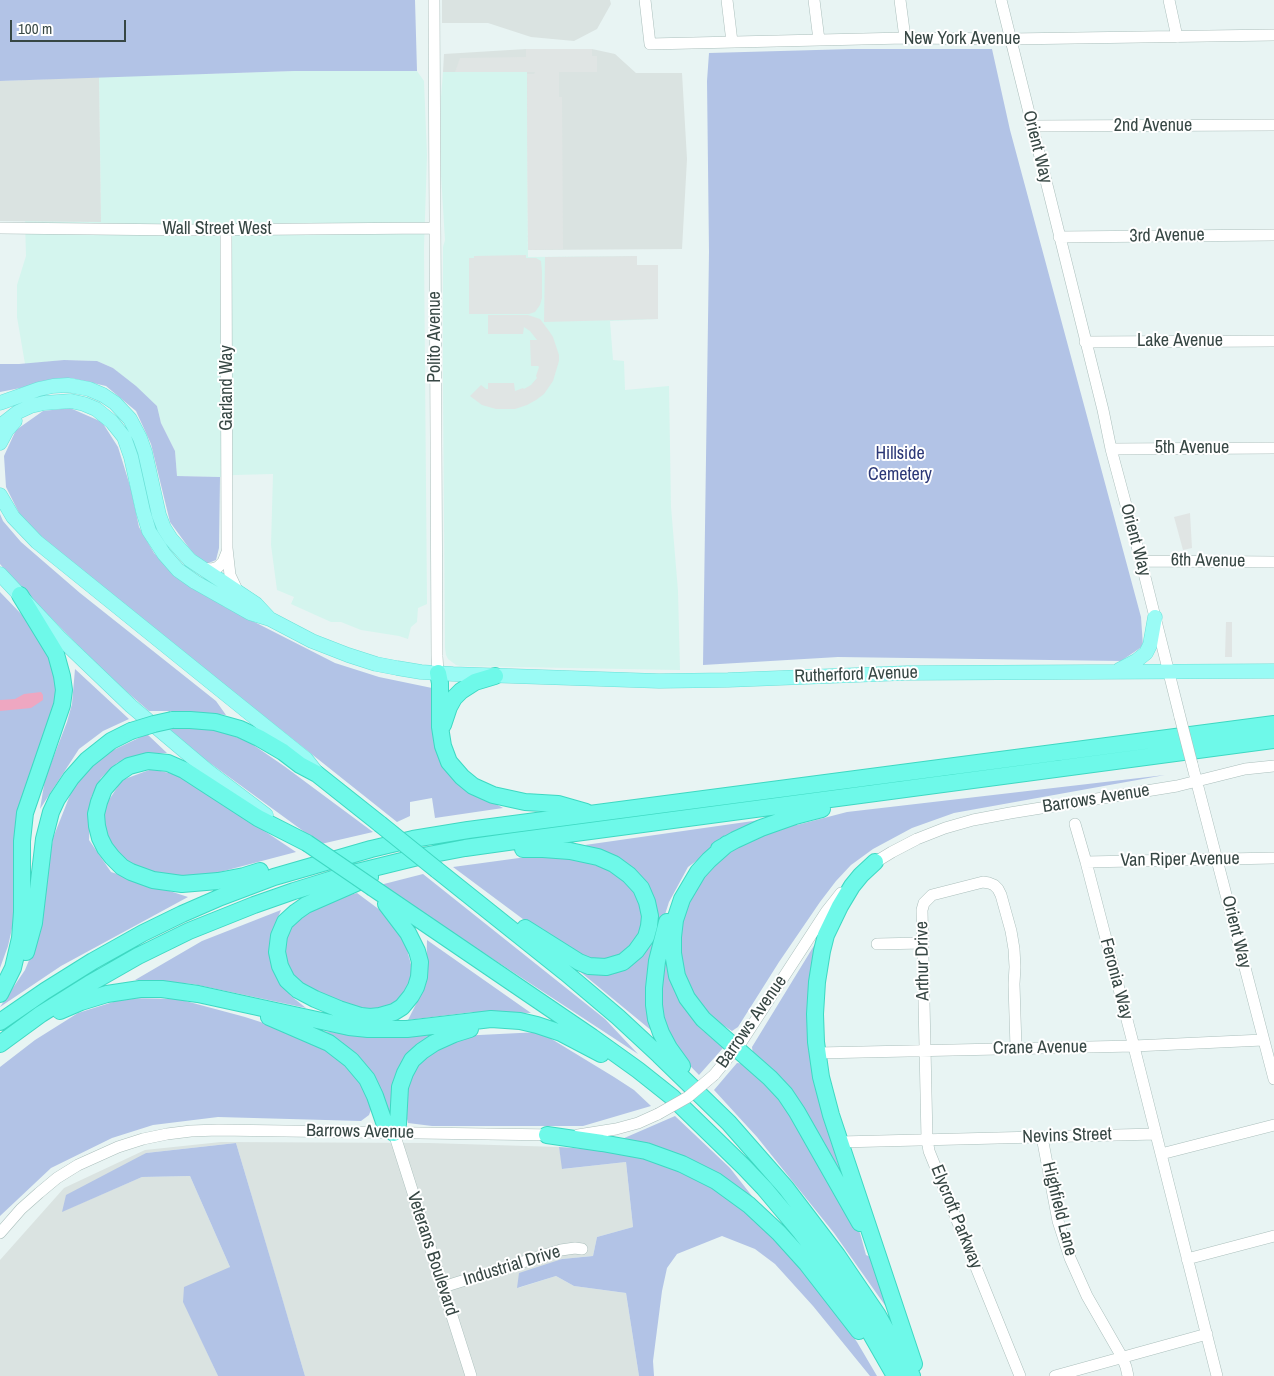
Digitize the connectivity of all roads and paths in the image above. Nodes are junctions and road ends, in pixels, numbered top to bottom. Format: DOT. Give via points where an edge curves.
graph roads {
  1 [pos="434,0"];
  2 [pos="645,0"];
  3 [pos="726,0"];
  4 [pos="814,0"];
  5 [pos="900,0"];
  6 [pos="1001,0"];
  7 [pos="1169,0"];
  8 [pos="1274,35"];
  9 [pos="1177,37"];
  10 [pos="905,38"];
  11 [pos="1010,39"];
  12 [pos="819,40"];
  13 [pos="732,42"];
  14 [pos="1274,125"];
  15 [pos="1032,126"];
  16 [pos="0,228"];
  17 [pos="434,228"];
  18 [pos="226,229"];
  19 [pos="1274,235"];
  20 [pos="1059,237"];
  21 [pos="1274,341"];
  22 [pos="1085,342"];
  23 [pos="25,394"];
  24 [pos="0,400"];
  25 [pos="51,402"];
  26 [pos="0,404"];
  27 [pos="0,426"];
  28 [pos="0,444"];
  29 [pos="1111,448"];
  30 [pos="1274,448"];
  31 [pos="0,495"];
  32 [pos="227,548"];
  33 [pos="1141,561"];
  34 [pos="1274,562"];
  35 [pos="201,568"];
  36 [pos="7,583"];
  37 [pos="238,592"];
  38 [pos="1155,617"];
  39 [pos="270,619"];
  40 [pos="1274,671"];
  41 [pos="1114,672"];
  42 [pos="1169,672"];
  43 [pos="438,674"];
  44 [pos="494,676"];
  45 [pos="1274,724"];
  46 [pos="441,739"];
  47 [pos="1274,740"];
  48 [pos="1274,766"];
  49 [pos="317,774"];
  50 [pos="1197,781"];
  51 [pos="850,796"];
  52 [pos="593,814"];
  53 [pos="1075,824"];
  54 [pos="303,841"];
  55 [pos="727,844"];
  56 [pos="465,848"];
  57 [pos="418,857"];
  58 [pos="1274,858"];
  59 [pos="1218,860"];
  60 [pos="875,862"];
  61 [pos="1086,862"];
  62 [pos="315,864"];
  63 [pos="459,887"];
  64 [pos="373,888"];
  65 [pos="922,943"];
  66 [pos="877,944"];
  67 [pos="0,994"];
  68 [pos="210,997"];
  69 [pos="0,1022"];
  70 [pos="553,1030"];
  71 [pos="18,1031"];
  72 [pos="1263,1040"];
  73 [pos="0,1044"];
  74 [pos="1134,1046"];
  75 [pos="1016,1048"];
  76 [pos="737,1049"];
  77 [pos="924,1052"];
  78 [pos="818,1053"];
  79 [pos="1274,1079"];
  80 [pos="693,1118"];
  81 [pos="729,1123"];
  82 [pos="1274,1125"];
  83 [pos="394,1133"];
  84 [pos="1156,1134"];
  85 [pos="547,1135"];
  86 [pos="1042,1138"];
  87 [pos="927,1139"];
  88 [pos="840,1142"];
  89 [pos="1161,1154"];
  90 [pos="0,1233"];
  91 [pos="1274,1236"];
  92 [pos="582,1249"];
  93 [pos="1187,1258"];
  94 [pos="881,1262"];
  95 [pos="443,1287"];
  96 [pos="1207,1334"];
  97 [pos="1122,1357"];
  98 [pos="471,1376"];
  99 [pos="889,1376"];
  100 [pos="895,1376"];
  101 [pos="912,1376"];
  102 [pos="917,1376"];
  103 [pos="1020,1376"];
  104 [pos="1055,1376"];
  105 [pos="1128,1376"];
  106 [pos="1217,1376"];
  1 -- 17 [label="street, Polito Avenue"];
  2 -- 13 [label="street, New York Avenue" via="650,44"];
  3 -- 13 [label="street"];
  4 -- 12 [label="street"];
  5 -- 10 [label="street"];
  6 -- 11 [label="street, Orient Way"];
  7 -- 9 [label="street"];
  8 -- 9 [label="street, New York Avenue"];
  9 -- 11 [label="street, New York Avenue"];
  10 -- 11 [label="street, New York Avenue"];
  10 -- 12 [label="street, New York Avenue"];
  11 -- 15 [label="street, Orient Way"];
  12 -- 13 [label="street, New York Avenue"];
  14 -- 15 [label="street, 2nd Avenue"];
  15 -- 20 [label="street, Orient Way"];
  16 -- 18 [label="street, Wall Street West"];
  17 -- 18 [label="street, Wall Street West"];
  17 -- 43 [label="street, Polito Avenue"];
  18 -- 32 [label="street, Garland Way"];
  19 -- 20 [label="street, 3rd Avenue"];
  20 -- 22 [label="street, Orient Way"];
  21 -- 22 [label="street, Lake Avenue"];
  22 -- 29 [label="street, Orient Way"];
  23 -- 24 [label="main road"];
  23 -- 26 [label="main road"];
  23 -- 35 [label="main road" via="53,386 75,386 103,395 120,408 140,438 164,528 180,550"];
  25 -- 27 [label="main road" via="25,409"];
  25 -- 28 [label="main road" via="21,415 7,430"];
  25 -- 39 [label="main road" via="84,404 102,413 116,426 129,450 149,531 173,565 195,582 250,613"];
  29 -- 30 [label="street, 5th Avenue"];
  29 -- 33 [label="street, Orient Way"];
  31 -- 49 [label="main road" via="13,517 37,542 306,759"];
  32 -- 35 [label="street" via="221,565 212,569"];
  32 -- 37 [label="street, Garland Way" via="230,575"];
  33 -- 34 [label="street, 6th Avenue"];
  33 -- 38 [label="street, Orient Way"];
  35 -- 37 [label="main road"];
  36 -- 54 [label="main road" via="84,662 153,725 219,780"];
  36 -- 67 [label="highway" via="56,654 64,690 26,813 22,841 20,938 13,968"];
  37 -- 39 [label="main road" via="260,607"];
  38 -- 41 [label="main road" via="1146,653"];
  38 -- 42 [label="street, Orient Way"];
  39 -- 43 [label="main road, Rutherford Avenue" via="348,655 376,664"];
  40 -- 42 [label="main road, Rutherford Avenue"];
  41 -- 42 [label="main road, Rutherford Avenue"];
  41 -- 44 [label="main road, Rutherford Avenue" via="873,673 673,681"];
  42 -- 50 [label="street, Orient Way, bridge"];
  43 -- 44 [label="main road, Rutherford Avenue"];
  43 -- 46 [label="highway"];
  44 -- 46 [label="highway" via="470,685 458,694 445,717"];
  45 -- 52 [label="highway"];
  46 -- 52 [label="highway" via="453,767 479,790 502,798 558,804"];
  47 -- 51 [label="highway"];
  48 -- 50 [label="street, Barrows Avenue" via="1245,769"];
  49 -- 63 [label="highway, bridge"];
  49 -- 67 [label="highway, bridge" via="266,742 233,727 207,720 172,720 112,741 87,760 71,778 51,812 29,944 17,971"];
  50 -- 59 [label="street, Orient Way"];
  50 -- 60 [label="street, Barrows Avenue" via="973,820 926,835"];
  51 -- 55 [label="highway" via="835,808 777,822"];
  51 -- 56 [label="highway"];
  52 -- 62 [label="highway" via="413,839"];
  53 -- 61 [label="street, Feronia Way"];
  54 -- 62 [label="highway" via="258,818 180,768 162,761 141,762 117,774 104,789 96,814 100,838 108,853 126,870 153,880 182,884 205,882 244,876 289,863"];
  54 -- 64 [label="highway, bridge"];
  55 -- 76 [label="highway" via="703,866 685,892 675,920 672,953 677,976 691,1005"];
  55 -- 81 [label="highway" via="695,869 676,897 660,944 653,996 658,1027 669,1048"];
  56 -- 57 [label="highway"];
  56 -- 63 [label="highway" via="553,849 604,859 629,874 641,888 649,906 649,926 640,947 628,959 612,966 589,966 563,953 486,900"];
  57 -- 64 [label="highway" via="318,899 292,915 279,936 278,962 291,984 331,1006 370,1017 389,1014 405,1004 416,987 420,972 419,957 412,940"];
  57 -- 71 [label="highway" via="308,886 189,931 101,976"];
  58 -- 59 [label="street, Van Riper Avenue"];
  59 -- 61 [label="street, Van Riper Avenue"];
  59 -- 72 [label="street, Orient Way"];
  60 -- 76 [label="street, Barrows Avenue" via="853,880 830,906"];
  60 -- 78 [label="highway" via="848,892 824,942 816,993"];
  61 -- 74 [label="street, Feronia Way"];
  62 -- 69 [label="highway" via="274,876 156,927 81,968"];
  63 -- 81 [label="highway" via="618,1017"];
  64 -- 80 [label="highway" via="616,1053"];
  65 -- 66 [label="street"];
  65 -- 75 [label="street, Arthur Drive" via="922,910 932,895 983,882 989,882 998,889 1012,931"];
  65 -- 77 [label="street, Arthur Drive"];
  68 -- 70 [label="highway" via="368,1029 406,1030 501,1019 528,1022"];
  68 -- 71 [label="highway" via="162,989 123,991 81,1002"];
  68 -- 83 [label="highway" via="284,1023 340,1051 367,1079 384,1122"];
  70 -- 80 [label="highway" via="605,1056"];
  70 -- 83 [label="highway" via="519,1024 491,1025 454,1034 428,1047 412,1060 405,1073"];
  71 -- 73 [label="highway"];
  72 -- 74 [label="street, Crane Avenue"];
  72 -- 79 [label="street, Orient Way"];
  74 -- 75 [label="street, Crane Avenue"];
  74 -- 84 [label="street, Feronia Way"];
  75 -- 77 [label="street, Crane Avenue"];
  76 -- 85 [label="street, Barrows Avenue, bridge" via="688,1097 658,1114 602,1132"];
  76 -- 94 [label="highway" via="789,1100"];
  77 -- 78 [label="street, Crane Avenue"];
  77 -- 87 [label="street, Elycroft Parkway"];
  78 -- 88 [label="highway" via="827,1102"];
  80 -- 100 [label="highway" via="753,1176 805,1237 859,1313"];
  81 -- 101 [label="highway" via="786,1188 837,1255 877,1314"];
  82 -- 89 [label="street"];
  83 -- 85 [label="street, Barrows Avenue"];
  83 -- 90 [label="street, Barrows Avenue" via="200,1130 151,1137 103,1153 67,1172 30,1201"];
  83 -- 95 [label="street, Veterans Boulevard"];
  84 -- 86 [label="street, Nevins Street"];
  84 -- 89 [label="street"];
  85 -- 99 [label="highway" via="658,1154 705,1175 732,1192 764,1218 807,1264"];
  86 -- 87 [label="street, Nevins Street"];
  86 -- 97 [label="street, Highfield Lane" via="1058,1221 1070,1258 1087,1296"];
  87 -- 88 [label="street, Nevins Street"];
  87 -- 103 [label="street, Elycroft Parkway" via="929,1151"];
  88 -- 94 [label="highway"];
  89 -- 93 [label="street"];
  91 -- 93 [label="street"];
  92 -- 95 [label="street, Industrial Drive" via="561,1250"];
  93 -- 96 [label="street"];
  94 -- 102 [label="highway"];
  95 -- 98 [label="street, Veterans Boulevard"];
  96 -- 97 [label="street"];
  96 -- 106 [label="street"];
  97 -- 104 [label="street"];
  97 -- 105 [label="street, Highfield Lane"];
}
